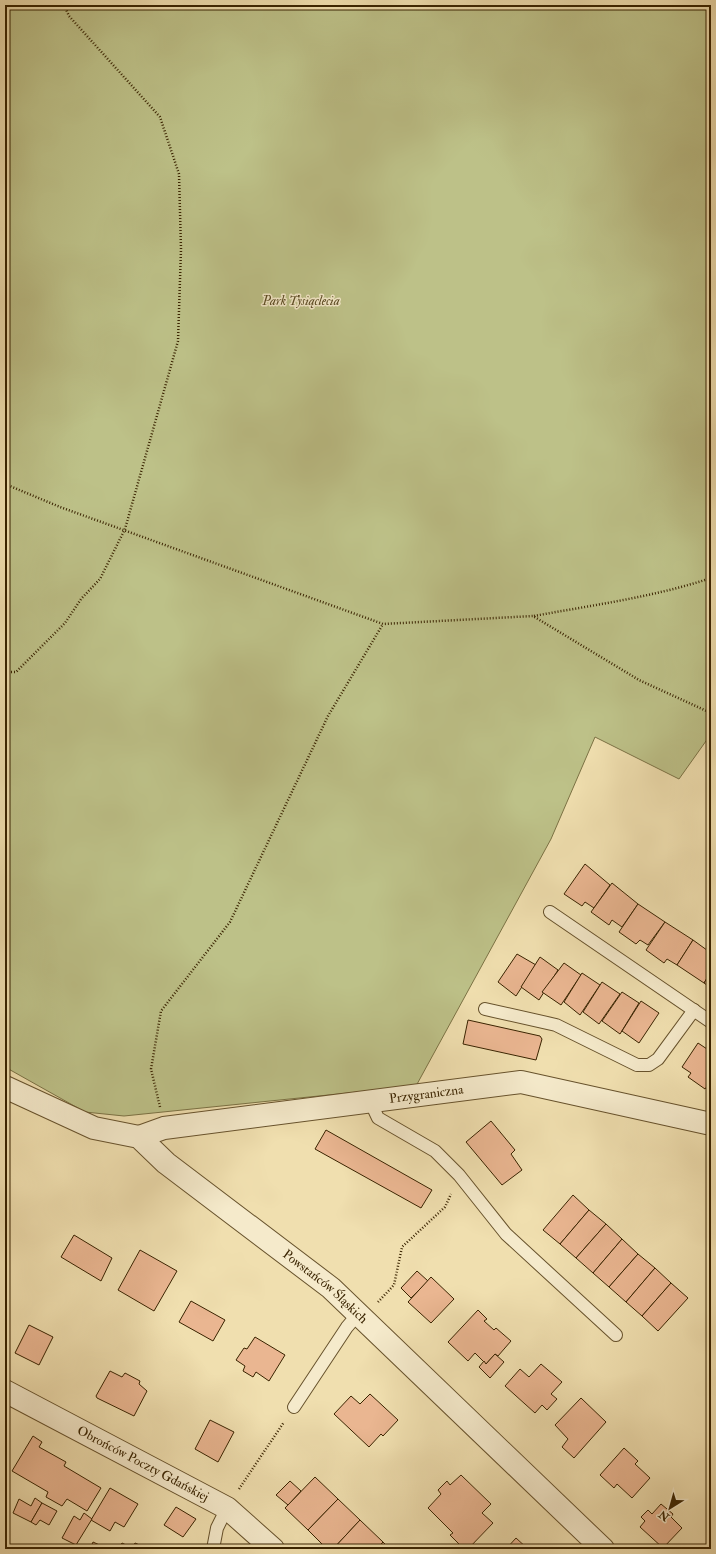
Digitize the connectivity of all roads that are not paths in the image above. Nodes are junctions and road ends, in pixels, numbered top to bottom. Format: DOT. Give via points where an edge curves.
graph roads {
  1 [pos="550,912"];
  2 [pos="485,1009"];
  3 [pos="694,1010"];
  4 [pos="711,1022"];
  5 [pos="5,1087"];
  6 [pos="370,1101"];
  7 [pos="711,1124"];
  8 [pos="139,1137"];
  9 [pos="359,1314"];
  10 [pos="616,1335"];
  11 [pos="5,1391"];
  12 [pos="294,1407"];
  13 [pos="227,1508"];
  14 [pos="213,1549"];
  15 [pos="273,1549"];
  16 [pos="603,1549"];
  1 -- 3 [label="lane"];
  2 -- 3 [label="lane" via="556,1025 637,1065 649,1065 658,1059"];
  3 -- 4 [label="lane"];
  5 -- 8 [label="street" via="94,1128"];
  6 -- 7 [label="street, Przygraniczna" via="521,1082"];
  6 -- 8 [label="street, Przygraniczna" via="164,1128"];
  6 -- 10 [label="lane" via="378,1118 435,1151 459,1175 506,1234"];
  8 -- 9 [label="street, Powstańców Śląskich" via="166,1162 331,1288"];
  9 -- 12 [label="lane" via="347,1327"];
  9 -- 16 [label="street, Powstańców Śląskich"];
  11 -- 13 [label="street, Obrońców Poczty Gdańskiej"];
  13 -- 14 [label="lane" via="217,1528"];
  13 -- 15 [label="street, Obrońców Poczty Gdańskiej"];
}
